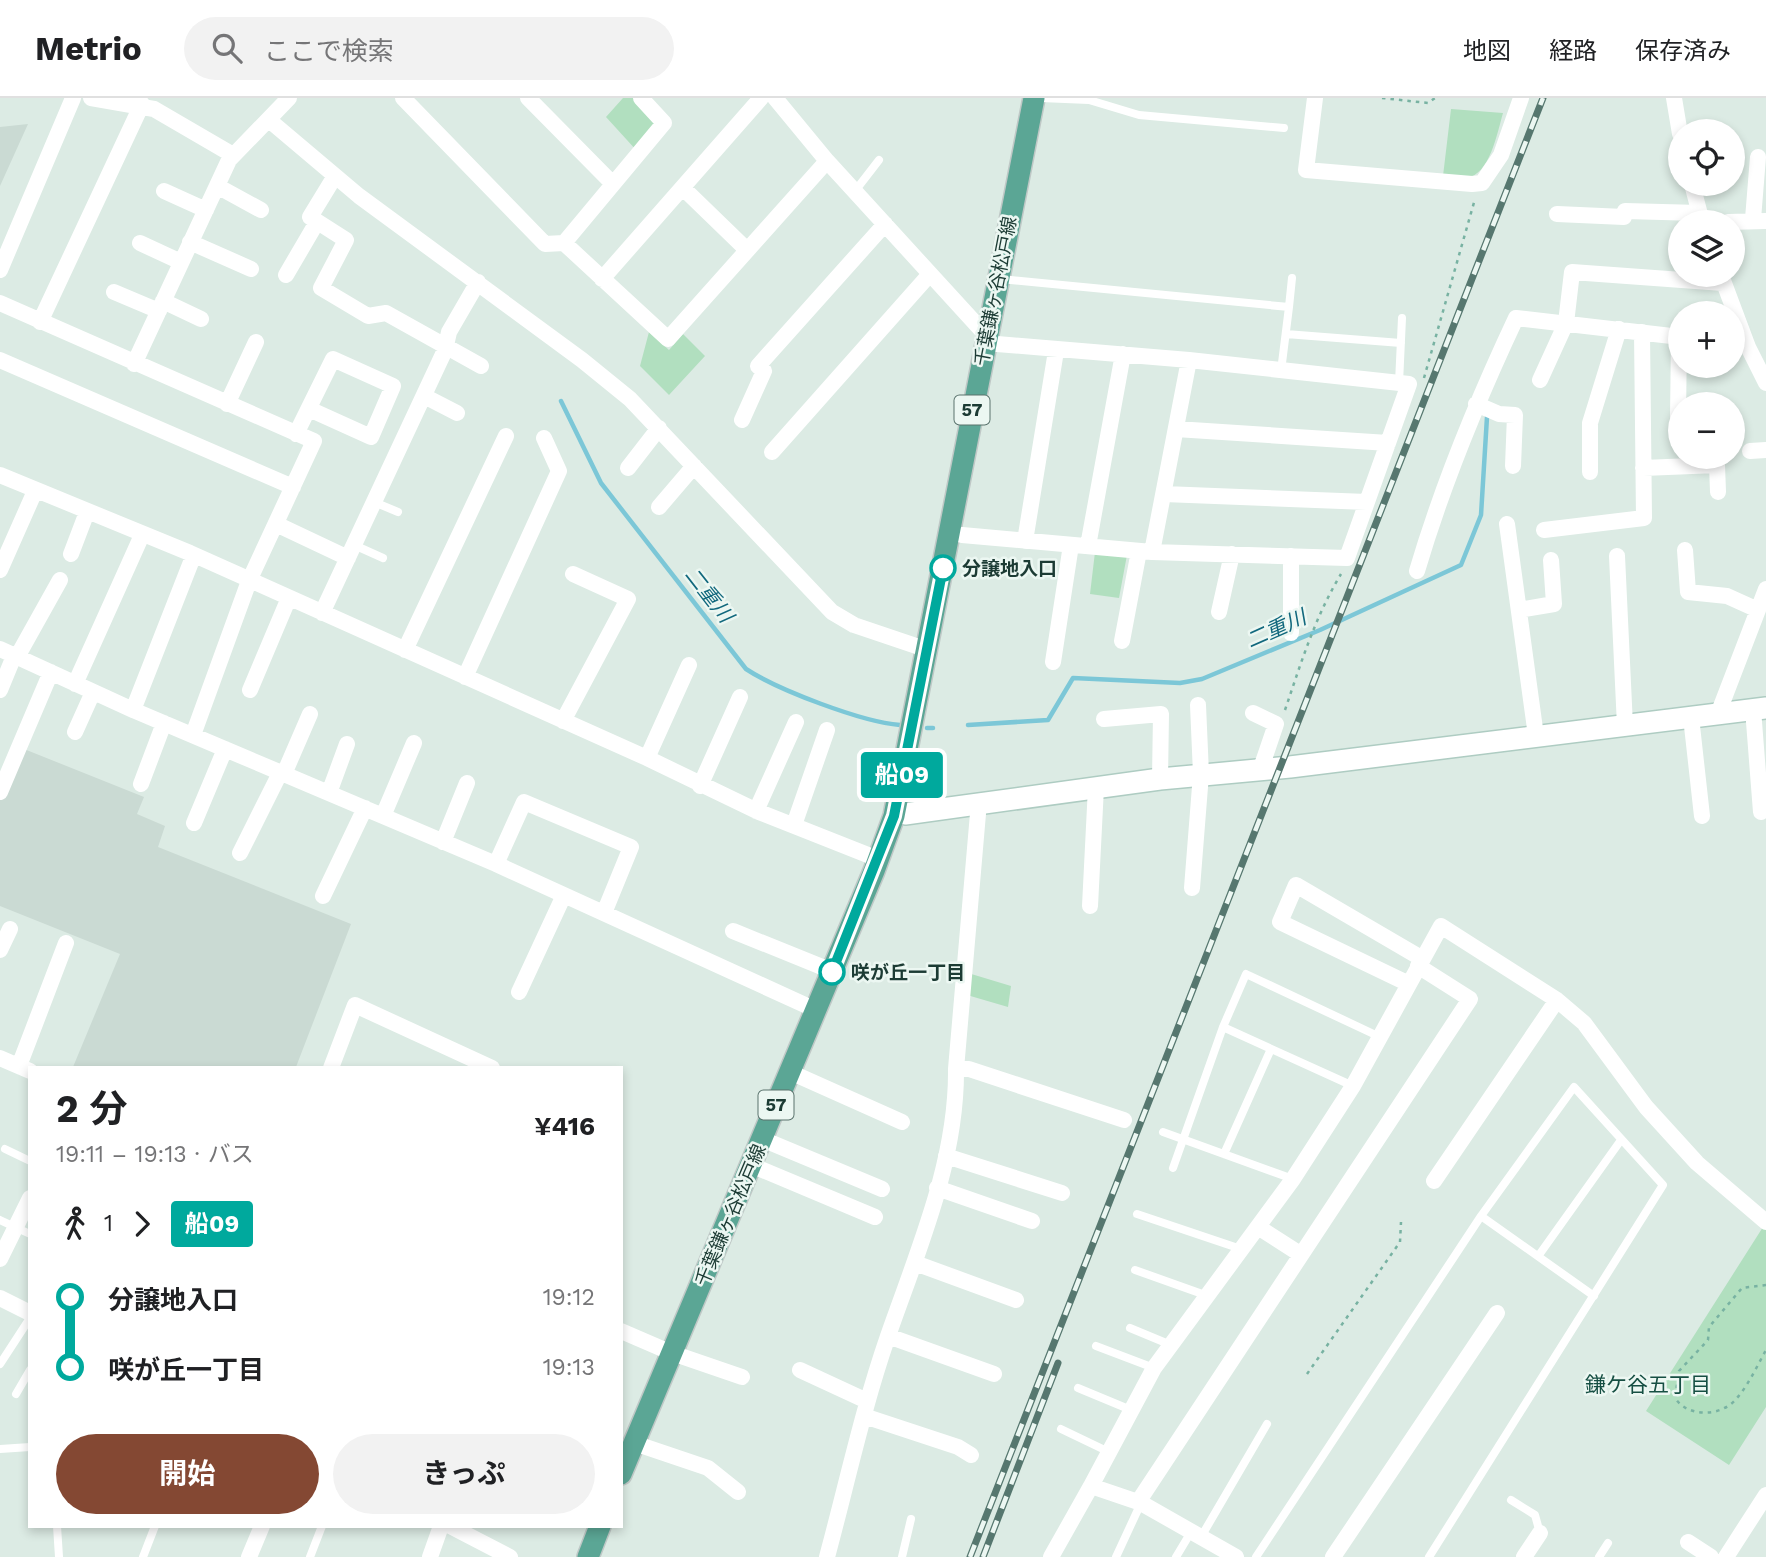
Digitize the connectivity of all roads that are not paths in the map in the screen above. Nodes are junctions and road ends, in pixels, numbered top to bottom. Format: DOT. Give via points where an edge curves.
graph roads {
  1 [pos="73,98"];
  2 [pos="91,98"];
  3 [pos="289,98"];
  4 [pos="403,98"];
  5 [pos="528,98"];
  6 [pos="761,98"];
  7 [pos="775,98"];
  8 [pos="1034,98"];
  9 [pos="1041,98"];
  10 [pos="1315,98"];
  11 [pos="1521,98"];
  12 [pos="1674,98"];
  13 [pos="646,100"];
  14 [pos="142,104"];
  15 [pos="1678,119"];
  16 [pos="269,121"];
  17 [pos="1284,128"];
  18 [pos="233,155"];
  19 [pos="1758,157"];
  20 [pos="827,160"];
  21 [pos="879,160"];
  22 [pos="335,176"];
  23 [pos="613,184"];
  24 [pos="217,186"];
  25 [pos="683,188"];
  26 [pos="164,191"];
  27 [pos="855,191"];
  28 [pos="206,210"];
  29 [pos="261,210"];
  30 [pos="1557,214"];
  31 [pos="1668,215"];
  32 [pos="1759,220"];
  33 [pos="317,222"];
  34 [pos="885,224"];
  35 [pos="190,242"];
  36 [pos="141,243"];
  37 [pos="564,243"];
  38 [pos="747,250"];
  39 [pos="181,262"];
  40 [pos="251,268"];
  41 [pos="0,270"];
  42 [pos="930,274"];
  43 [pos="286,275"];
  44 [pos="1668,276"];
  45 [pos="1292,278"];
  46 [pos="602,279"];
  47 [pos="998,279"];
  48 [pos="478,282"];
  49 [pos="114,292"];
  50 [pos="0,303"];
  51 [pos="161,306"];
  52 [pos="1289,307"];
  53 [pos="1402,318"];
  54 [pos="201,319"];
  55 [pos="40,322"];
  56 [pos="1566,323"];
  57 [pos="1619,329"];
  58 [pos="1642,332"];
  59 [pos="1286,334"];
  60 [pos="1668,336"];
  61 [pos="989,341"];
  62 [pos="256,342"];
  63 [pos="1401,343"];
  64 [pos="446,344"];
  65 [pos="1056,351"];
  66 [pos="1745,353"];
  67 [pos="1123,354"];
  68 [pos="0,360"];
  69 [pos="1189,360"];
  70 [pos="134,364"];
  71 [pos="481,366"];
  72 [pos="1281,371"];
  73 [pos="1540,380"];
  74 [pos="1766,383"];
  75 [pos="1404,384"];
  76 [pos="424,396"];
  77 [pos="227,404"];
  78 [pos="1476,404"];
  79 [pos="309,410"];
  80 [pos="457,413"];
  81 [pos="742,420"];
  82 [pos="659,428"];
  83 [pos="1176,429"];
  84 [pos="296,434"];
  85 [pos="506,436"];
  86 [pos="544,438"];
  87 [pos="1388,443"];
  88 [pos="772,452"];
  89 [pos="694,466"];
  90 [pos="1513,466"];
  91 [pos="628,468"];
  92 [pos="1643,468"];
  93 [pos="1590,472"];
  94 [pos="0,475"];
  95 [pos="293,487"];
  96 [pos="35,491"];
  97 [pos="1718,492"];
  98 [pos="1164,494"];
  99 [pos="374,502"];
  100 [pos="1367,502"];
  101 [pos="659,507"];
  102 [pos="87,512"];
  103 [pos="398,512"];
  104 [pos="276,524"];
  105 [pos="1507,524"];
  106 [pos="1544,530"];
  107 [pos="955,535"];
  108 [pos="142,536"];
  109 [pos="1025,541"];
  110 [pos="1072,545"];
  111 [pos="1088,546"];
  112 [pos="1685,550"];
  113 [pos="351,551"];
  114 [pos="1146,551"];
  115 [pos="71,554"];
  116 [pos="1232,554"];
  117 [pos="1291,556"];
  118 [pos="1617,556"];
  119 [pos="193,557"];
  120 [pos="383,558"];
  121 [pos="1551,560"];
  122 [pos="0,570"];
  123 [pos="1417,571"];
  124 [pos="573,574"];
  125 [pos="60,580"];
  126 [pos="249,581"];
  127 [pos="1766,589"];
  128 [pos="288,600"];
  129 [pos="1519,610"];
  130 [pos="1758,610"];
  131 [pos="1219,612"];
  132 [pos="322,613"];
  133 [pos="1291,633"];
  134 [pos="1122,641"];
  135 [pos="405,650"];
  136 [pos="928,650"];
  137 [pos="10,654"];
  138 [pos="1053,662"];
  139 [pos="689,665"];
  140 [pos="51,672"];
  141 [pos="465,677"];
  142 [pos="75,684"];
  143 [pos="0,690"];
  144 [pos="250,690"];
  145 [pos="93,692"];
  146 [pos="740,697"];
  147 [pos="1198,705"];
  148 [pos="1759,709"];
  149 [pos="133,710"];
  150 [pos="1253,713"];
  151 [pos="310,714"];
  152 [pos="1718,714"];
  153 [pos="1691,717"];
  154 [pos="1104,719"];
  155 [pos="563,721"];
  156 [pos="796,722"];
  157 [pos="164,723"];
  158 [pos="1625,726"];
  159 [pos="827,730"];
  160 [pos="75,732"];
  161 [pos="193,736"];
  162 [pos="1536,736"];
  163 [pos="414,743"];
  164 [pos="347,744"];
  165 [pos="225,750"];
  166 [pos="647,758"];
  167 [pos="1261,768"];
  168 [pos="282,774"];
  169 [pos="1201,774"];
  170 [pos="1160,779"];
  171 [pos="467,783"];
  172 [pos="141,784"];
  173 [pos="701,786"];
  174 [pos="1096,787"];
  175 [pos="0,792"];
  176 [pos="329,793"];
  177 [pos="979,802"];
  178 [pos="365,808"];
  179 [pos="755,811"];
  180 [pos="1762,812"];
  181 [pos="899,815"];
  182 [pos="383,816"];
  183 [pos="1702,816"];
  184 [pos="194,823"];
  185 [pos="794,825"];
  186 [pos="443,842"];
  187 [pos="240,853"];
  188 [pos="878,859"];
  189 [pos="496,864"];
  190 [pos="1192,888"];
  191 [pos="323,895"];
  192 [pos="564,895"];
  193 [pos="1090,906"];
  194 [pos="604,914"];
  195 [pos="10,929"];
  196 [pos="733,931"];
  197 [pos="66,943"];
  198 [pos="0,950"];
  199 [pos="1419,962"];
  200 [pos="832,971"];
  201 [pos="1409,984"];
  202 [pos="519,992"];
  203 [pos="1557,1000"];
  204 [pos="816,1010"];
  205 [pos="1223,1027"];
  206 [pos="1380,1037"];
  207 [pos="1270,1049"];
  208 [pos="0,1058"];
  209 [pos="332,1066"];
  210 [pos="488,1066"];
  211 [pos="24,1068"];
  212 [pos="956,1069"];
  213 [pos="790,1072"];
  214 [pos="1353,1086"];
  215 [pos="1124,1120"];
  216 [pos="902,1122"];
  217 [pos="1163,1132"];
  218 [pos="762,1139"];
  219 [pos="1184,1139"];
  220 [pos="1620,1140"];
  221 [pos="5,1149"];
  222 [pos="1224,1154"];
  223 [pos="946,1156"];
  224 [pos="28,1160"];
  225 [pos="751,1165"];
  226 [pos="1173,1168"];
  227 [pos="1293,1179"];
  228 [pos="1434,1181"];
  229 [pos="937,1188"];
  230 [pos="882,1189"];
  231 [pos="1062,1193"];
  232 [pos="28,1207"];
  233 [pos="1137,1214"];
  234 [pos="1481,1216"];
  235 [pos="875,1217"];
  236 [pos="0,1220"];
  237 [pos="1032,1222"];
  238 [pos="1766,1222"];
  239 [pos="1258,1227"];
  240 [pos="23,1230"];
  241 [pos="1241,1249"];
  242 [pos="1300,1254"];
  243 [pos="1539,1255"];
  244 [pos="0,1259"];
  245 [pos="915,1263"];
  246 [pos="1135,1270"];
  247 [pos="1208,1296"];
  248 [pos="1594,1296"];
  249 [pos="0,1298"];
  250 [pos="1016,1300"];
  251 [pos="1497,1313"];
  252 [pos="28,1314"];
  253 [pos="28,1318"];
  254 [pos="1130,1328"];
  255 [pos="623,1332"];
  256 [pos="888,1336"];
  257 [pos="1171,1345"];
  258 [pos="1096,1346"];
  259 [pos="672,1353"];
  260 [pos="0,1364"];
  261 [pos="1154,1368"];
  262 [pos="800,1370"];
  263 [pos="28,1373"];
  264 [pos="994,1374"];
  265 [pos="742,1377"];
  266 [pos="1078,1388"];
  267 [pos="16,1394"];
  268 [pos="866,1408"];
  269 [pos="1131,1410"];
  270 [pos="1267,1424"];
  271 [pos="1061,1429"];
  272 [pos="634,1443"];
  273 [pos="28,1447"];
  274 [pos="0,1449"];
  275 [pos="1109,1452"];
  276 [pos="971,1455"];
  277 [pos="623,1469"];
  278 [pos="1091,1486"];
  279 [pos="738,1492"];
  280 [pos="1766,1495"];
  281 [pos="1511,1500"];
  282 [pos="1141,1503"];
  283 [pos="911,1519"];
  284 [pos="57,1528"];
  285 [pos="151,1528"];
  286 [pos="261,1528"];
  287 [pos="321,1528"];
  288 [pos="440,1528"];
  289 [pos="452,1528"];
  290 [pos="599,1528"];
  291 [pos="1540,1533"];
  292 [pos="1196,1535"];
  293 [pos="1688,1542"];
  294 [pos="1608,1544"];
  295 [pos="480,1550"];
  296 [pos="60,1557"];
  297 [pos="143,1557"];
  298 [pos="249,1557"];
  299 [pos="310,1557"];
  300 [pos="430,1557"];
  301 [pos="510,1557"];
  302 [pos="588,1557"];
  303 [pos="827,1557"];
  304 [pos="902,1557"];
  305 [pos="1051,1557"];
  306 [pos="1116,1557"];
  307 [pos="1176,1557"];
  308 [pos="1234,1557"];
  309 [pos="1256,1557"];
  310 [pos="1333,1557"];
  311 [pos="1429,1557"];
  312 [pos="1524,1557"];
  313 [pos="1600,1557"];
  314 [pos="1711,1557"];
  315 [pos="1726,1557"];
  1 -- 41 [label="street"];
  2 -- 14 [label="street"];
  3 -- 16 [label="street"];
  4 -- 37 [label="street" via="545,244"];
  5 -- 23 [label="street"];
  6 -- 25 [label="street"];
  7 -- 20 [label="street"];
  8 -- 47 [label="main road, 千葉鎌ヶ谷松戸線 / 57"];
  9 -- 17 [label="lane" via="1089,100 1139,115"];
  10 -- 11 [label="street" via="1306,170 1472,184 1482,183 1501,155"];
  12 -- 15 [label="street"];
  13 -- 23 [label="street" via="664,123"];
  14 -- 18 [label="street"];
  14 -- 55 [label="street"];
  16 -- 18 [label="street"];
  16 -- 22 [label="street"];
  18 -- 24 [label="street"];
  19 -- 32 [label="street"];
  20 -- 27 [label="street"];
  20 -- 38 [label="street"];
  21 -- 27 [label="lane"];
  22 -- 33 [label="street" via="310,217"];
  22 -- 48 [label="street"];
  23 -- 37 [label="street"];
  24 -- 28 [label="street"];
  24 -- 29 [label="street"];
  25 -- 38 [label="street"];
  25 -- 46 [label="street"];
  26 -- 28 [label="street"];
  27 -- 34 [label="street"];
  28 -- 35 [label="street"];
  30 -- 31 [label="street" via="1624,217 1625,211"];
  33 -- 43 [label="street"];
  33 -- 64 [label="street" via="346,240 321,288 368,316 386,313"];
  34 -- 42 [label="street"];
  34 -- 81 [label="street" via="758,366 764,371"];
  35 -- 39 [label="street"];
  35 -- 40 [label="street"];
  36 -- 39 [label="street"];
  37 -- 46 [label="street"];
  38 -- 46 [label="street" via="668,340"];
  39 -- 51 [label="street"];
  42 -- 61 [label="street"];
  42 -- 88 [label="street"];
  44 -- 56 [label="street" via="1572,272"];
  45 -- 52 [label="lane"];
  47 -- 52 [label="lane"];
  47 -- 61 [label="main road, 千葉鎌ヶ谷松戸線 / 57"];
  48 -- 64 [label="street"];
  48 -- 82 [label="street" via="582,360"];
  49 -- 51 [label="street"];
  50 -- 55 [label="street"];
  51 -- 54 [label="street"];
  51 -- 70 [label="street"];
  52 -- 59 [label="lane"];
  53 -- 63 [label="lane"];
  55 -- 70 [label="street"];
  56 -- 57 [label="street"];
  56 -- 73 [label="street"];
  56 -- 78 [label="street" via="1516,318"];
  57 -- 58 [label="street"];
  57 -- 93 [label="street" via="1590,423"];
  58 -- 60 [label="street"];
  58 -- 92 [label="street"];
  59 -- 63 [label="lane"];
  59 -- 72 [label="lane"];
  61 -- 65 [label="street"];
  61 -- 107 [label="main road, 千葉鎌ヶ谷松戸線 / 57"];
  62 -- 77 [label="street"];
  63 -- 75 [label="lane"];
  64 -- 71 [label="street"];
  64 -- 76 [label="street"];
  65 -- 67 [label="street"];
  65 -- 109 [label="street"];
  66 -- 74 [label="street"];
  67 -- 69 [label="street"];
  67 -- 111 [label="street"];
  68 -- 95 [label="street"];
  69 -- 72 [label="street"];
  69 -- 83 [label="street"];
  70 -- 77 [label="street"];
  72 -- 75 [label="street"];
  75 -- 87 [label="street"];
  76 -- 80 [label="street"];
  76 -- 99 [label="street"];
  77 -- 84 [label="street"];
  78 -- 90 [label="street" via="1515,415"];
  78 -- 123 [label="street" via="1438,499"];
  79 -- 79 [label="street" via="333,359 393,386 371,437"];
  79 -- 84 [label="street"];
  82 -- 89 [label="street"];
  82 -- 91 [label="street"];
  83 -- 87 [label="street"];
  83 -- 98 [label="street"];
  84 -- 95 [label="street" via="314,441"];
  85 -- 135 [label="street"];
  86 -- 141 [label="street" via="559,471"];
  87 -- 100 [label="street"];
  89 -- 101 [label="street"];
  89 -- 136 [label="street" via="832,612 854,625"];
  92 -- 97 [label="street" via="1717,466"];
  92 -- 106 [label="street" via="1644,518"];
  94 -- 96 [label="street"];
  95 -- 104 [label="street"];
  96 -- 102 [label="street"];
  96 -- 122 [label="street"];
  98 -- 100 [label="street"];
  98 -- 114 [label="street"];
  99 -- 103 [label="lane"];
  99 -- 113 [label="street"];
  100 -- 117 [label="street" via="1347,558"];
  102 -- 108 [label="street"];
  102 -- 115 [label="street"];
  104 -- 113 [label="street"];
  104 -- 126 [label="street"];
  105 -- 129 [label="street"];
  107 -- 109 [label="street"];
  107 -- 136 [label="main road, 千葉鎌ヶ谷松戸線 / 57"];
  108 -- 119 [label="street"];
  108 -- 142 [label="street"];
  109 -- 110 [label="street"];
  110 -- 111 [label="street"];
  110 -- 138 [label="street"];
  111 -- 114 [label="street"];
  112 -- 130 [label="street" via="1688,592 1727,596"];
  113 -- 120 [label="lane"];
  113 -- 132 [label="street"];
  114 -- 116 [label="street"];
  114 -- 134 [label="street"];
  116 -- 117 [label="street"];
  116 -- 131 [label="street"];
  117 -- 133 [label="street"];
  118 -- 158 [label="street"];
  119 -- 126 [label="street"];
  119 -- 149 [label="street"];
  121 -- 129 [label="street" via="1554,604"];
  124 -- 155 [label="street" via="628,599"];
  125 -- 137 [label="street"];
  126 -- 128 [label="street"];
  126 -- 161 [label="street"];
  127 -- 130 [label="street"];
  128 -- 132 [label="street"];
  128 -- 144 [label="street"];
  129 -- 162 [label="street"];
  130 -- 152 [label="street"];
  132 -- 135 [label="street"];
  135 -- 141 [label="street"];
  136 -- 181 [label="main road, 千葉鎌ヶ谷松戸線 / 57"];
  137 -- 140 [label="street"];
  137 -- 143 [label="street"];
  139 -- 166 [label="street"];
  140 -- 142 [label="street"];
  140 -- 175 [label="street"];
  141 -- 155 [label="street"];
  142 -- 145 [label="street"];
  145 -- 149 [label="street"];
  145 -- 160 [label="street"];
  146 -- 173 [label="street"];
  147 -- 169 [label="street"];
  148 -- 152 [label="street"];
  148 -- 180 [label="street"];
  149 -- 157 [label="street"];
  150 -- 167 [label="street" via="1276,724"];
  151 -- 168 [label="street"];
  152 -- 153 [label="street"];
  153 -- 158 [label="street"];
  153 -- 183 [label="street"];
  154 -- 170 [label="street" via="1161,714"];
  155 -- 166 [label="street"];
  156 -- 179 [label="street"];
  157 -- 161 [label="street"];
  157 -- 172 [label="street"];
  158 -- 162 [label="street"];
  159 -- 185 [label="street"];
  161 -- 165 [label="street"];
  162 -- 167 [label="street"];
  163 -- 182 [label="street"];
  164 -- 176 [label="street"];
  165 -- 168 [label="street"];
  165 -- 184 [label="street"];
  166 -- 173 [label="street"];
  167 -- 169 [label="street"];
  168 -- 176 [label="street"];
  168 -- 187 [label="street"];
  169 -- 170 [label="street"];
  169 -- 190 [label="street"];
  170 -- 174 [label="street"];
  171 -- 186 [label="street"];
  173 -- 179 [label="street"];
  174 -- 177 [label="street"];
  174 -- 193 [label="street"];
  176 -- 178 [label="street"];
  177 -- 181 [label="street"];
  177 -- 212 [label="street"];
  178 -- 182 [label="street"];
  178 -- 191 [label="street"];
  179 -- 185 [label="street"];
  181 -- 188 [label="main road, 千葉鎌ヶ谷松戸線 / 57"];
  182 -- 186 [label="street"];
  185 -- 188 [label="street"];
  186 -- 189 [label="street"];
  188 -- 200 [label="main road, 千葉鎌ヶ谷松戸線 / 57"];
  189 -- 192 [label="street"];
  189 -- 194 [label="street" via="524,802 631,847"];
  192 -- 194 [label="street"];
  192 -- 202 [label="street"];
  194 -- 204 [label="street"];
  195 -- 198 [label="street"];
  196 -- 200 [label="street"];
  197 -- 211 [label="street"];
  199 -- 201 [label="street"];
  199 -- 201 [label="street" via="1296,885 1280,922"];
  199 -- 203 [label="street" via="1441,926"];
  199 -- 242 [label="street" via="1471,999"];
  200 -- 204 [label="main road, 千葉鎌ヶ谷松戸線 / 57"];
  201 -- 206 [label="street"];
  203 -- 228 [label="street"];
  203 -- 238 [label="street" via="1584,1023 1646,1107 1697,1163"];
  204 -- 213 [label="main road, 千葉鎌ヶ谷松戸線 / 57"];
  205 -- 206 [label="lane" via="1246,974"];
  205 -- 207 [label="lane"];
  205 -- 219 [label="lane"];
  206 -- 214 [label="street"];
  207 -- 214 [label="lane"];
  207 -- 222 [label="lane"];
  208 -- 211 [label="street"];
  209 -- 210 [label="street" via="355,1006"];
  212 -- 215 [label="street" via="969,1069"];
  212 -- 223 [label="street"];
  213 -- 216 [label="street"];
  213 -- 218 [label="main road, 千葉鎌ヶ谷松戸線 / 57"];
  214 -- 227 [label="street"];
  217 -- 219 [label="lane"];
  218 -- 225 [label="main road, 千葉鎌ヶ谷松戸線 / 57"];
  218 -- 230 [label="street"];
  219 -- 222 [label="lane"];
  219 -- 226 [label="lane"];
  220 -- 234 [label="lane" via="1574,1087"];
  220 -- 243 [label="lane"];
  220 -- 248 [label="lane" via="1663,1185"];
  221 -- 224 [label="lane"];
  222 -- 227 [label="lane"];
  223 -- 229 [label="street"];
  223 -- 231 [label="street"];
  225 -- 235 [label="street"];
  225 -- 259 [label="main road, 千葉鎌ヶ谷松戸線 / 57"];
  227 -- 239 [label="street"];
  229 -- 237 [label="street"];
  229 -- 245 [label="street"];
  232 -- 240 [label="street"];
  233 -- 241 [label="lane"];
  234 -- 243 [label="lane"];
  234 -- 309 [label="lane"];
  236 -- 240 [label="lane"];
  239 -- 241 [label="street"];
  239 -- 242 [label="street"];
  240 -- 244 [label="street"];
  241 -- 247 [label="street"];
  242 -- 282 [label="street"];
  243 -- 248 [label="lane"];
  245 -- 250 [label="street"];
  245 -- 256 [label="street"];
  246 -- 247 [label="lane"];
  247 -- 257 [label="street"];
  248 -- 311 [label="lane"];
  249 -- 252 [label="street"];
  251 -- 310 [label="street"];
  253 -- 260 [label="lane"];
  254 -- 257 [label="lane"];
  255 -- 259 [label="street"];
  256 -- 264 [label="street"];
  256 -- 268 [label="street"];
  257 -- 261 [label="street"];
  258 -- 261 [label="lane"];
  259 -- 265 [label="street"];
  259 -- 272 [label="main road, 千葉鎌ヶ谷松戸線 / 57"];
  261 -- 269 [label="street"];
  262 -- 268 [label="street"];
  263 -- 267 [label="lane"];
  266 -- 269 [label="lane"];
  268 -- 276 [label="street"];
  268 -- 303 [label="street"];
  269 -- 275 [label="street"];
  270 -- 292 [label="lane"];
  271 -- 275 [label="lane"];
  272 -- 277 [label="main road, 千葉鎌ヶ谷松戸線 / 57"];
  272 -- 279 [label="street" via="708,1468"];
  273 -- 274 [label="lane"];
  275 -- 278 [label="street"];
  278 -- 282 [label="street"];
  278 -- 305 [label="street"];
  280 -- 315 [label="street"];
  281 -- 291 [label="lane" via="1535,1515"];
  282 -- 292 [label="street"];
  282 -- 306 [label="lane"];
  283 -- 304 [label="lane"];
  284 -- 296 [label="lane"];
  285 -- 297 [label="lane"];
  286 -- 298 [label="street"];
  287 -- 299 [label="lane"];
  288 -- 300 [label="street"];
  289 -- 295 [label="street"];
  290 -- 302 [label="main road"];
  291 -- 312 [label="street"];
  292 -- 307 [label="lane"];
  292 -- 308 [label="street"];
  293 -- 314 [label="street"];
  294 -- 313 [label="lane"];
  295 -- 301 [label="street"];
}
